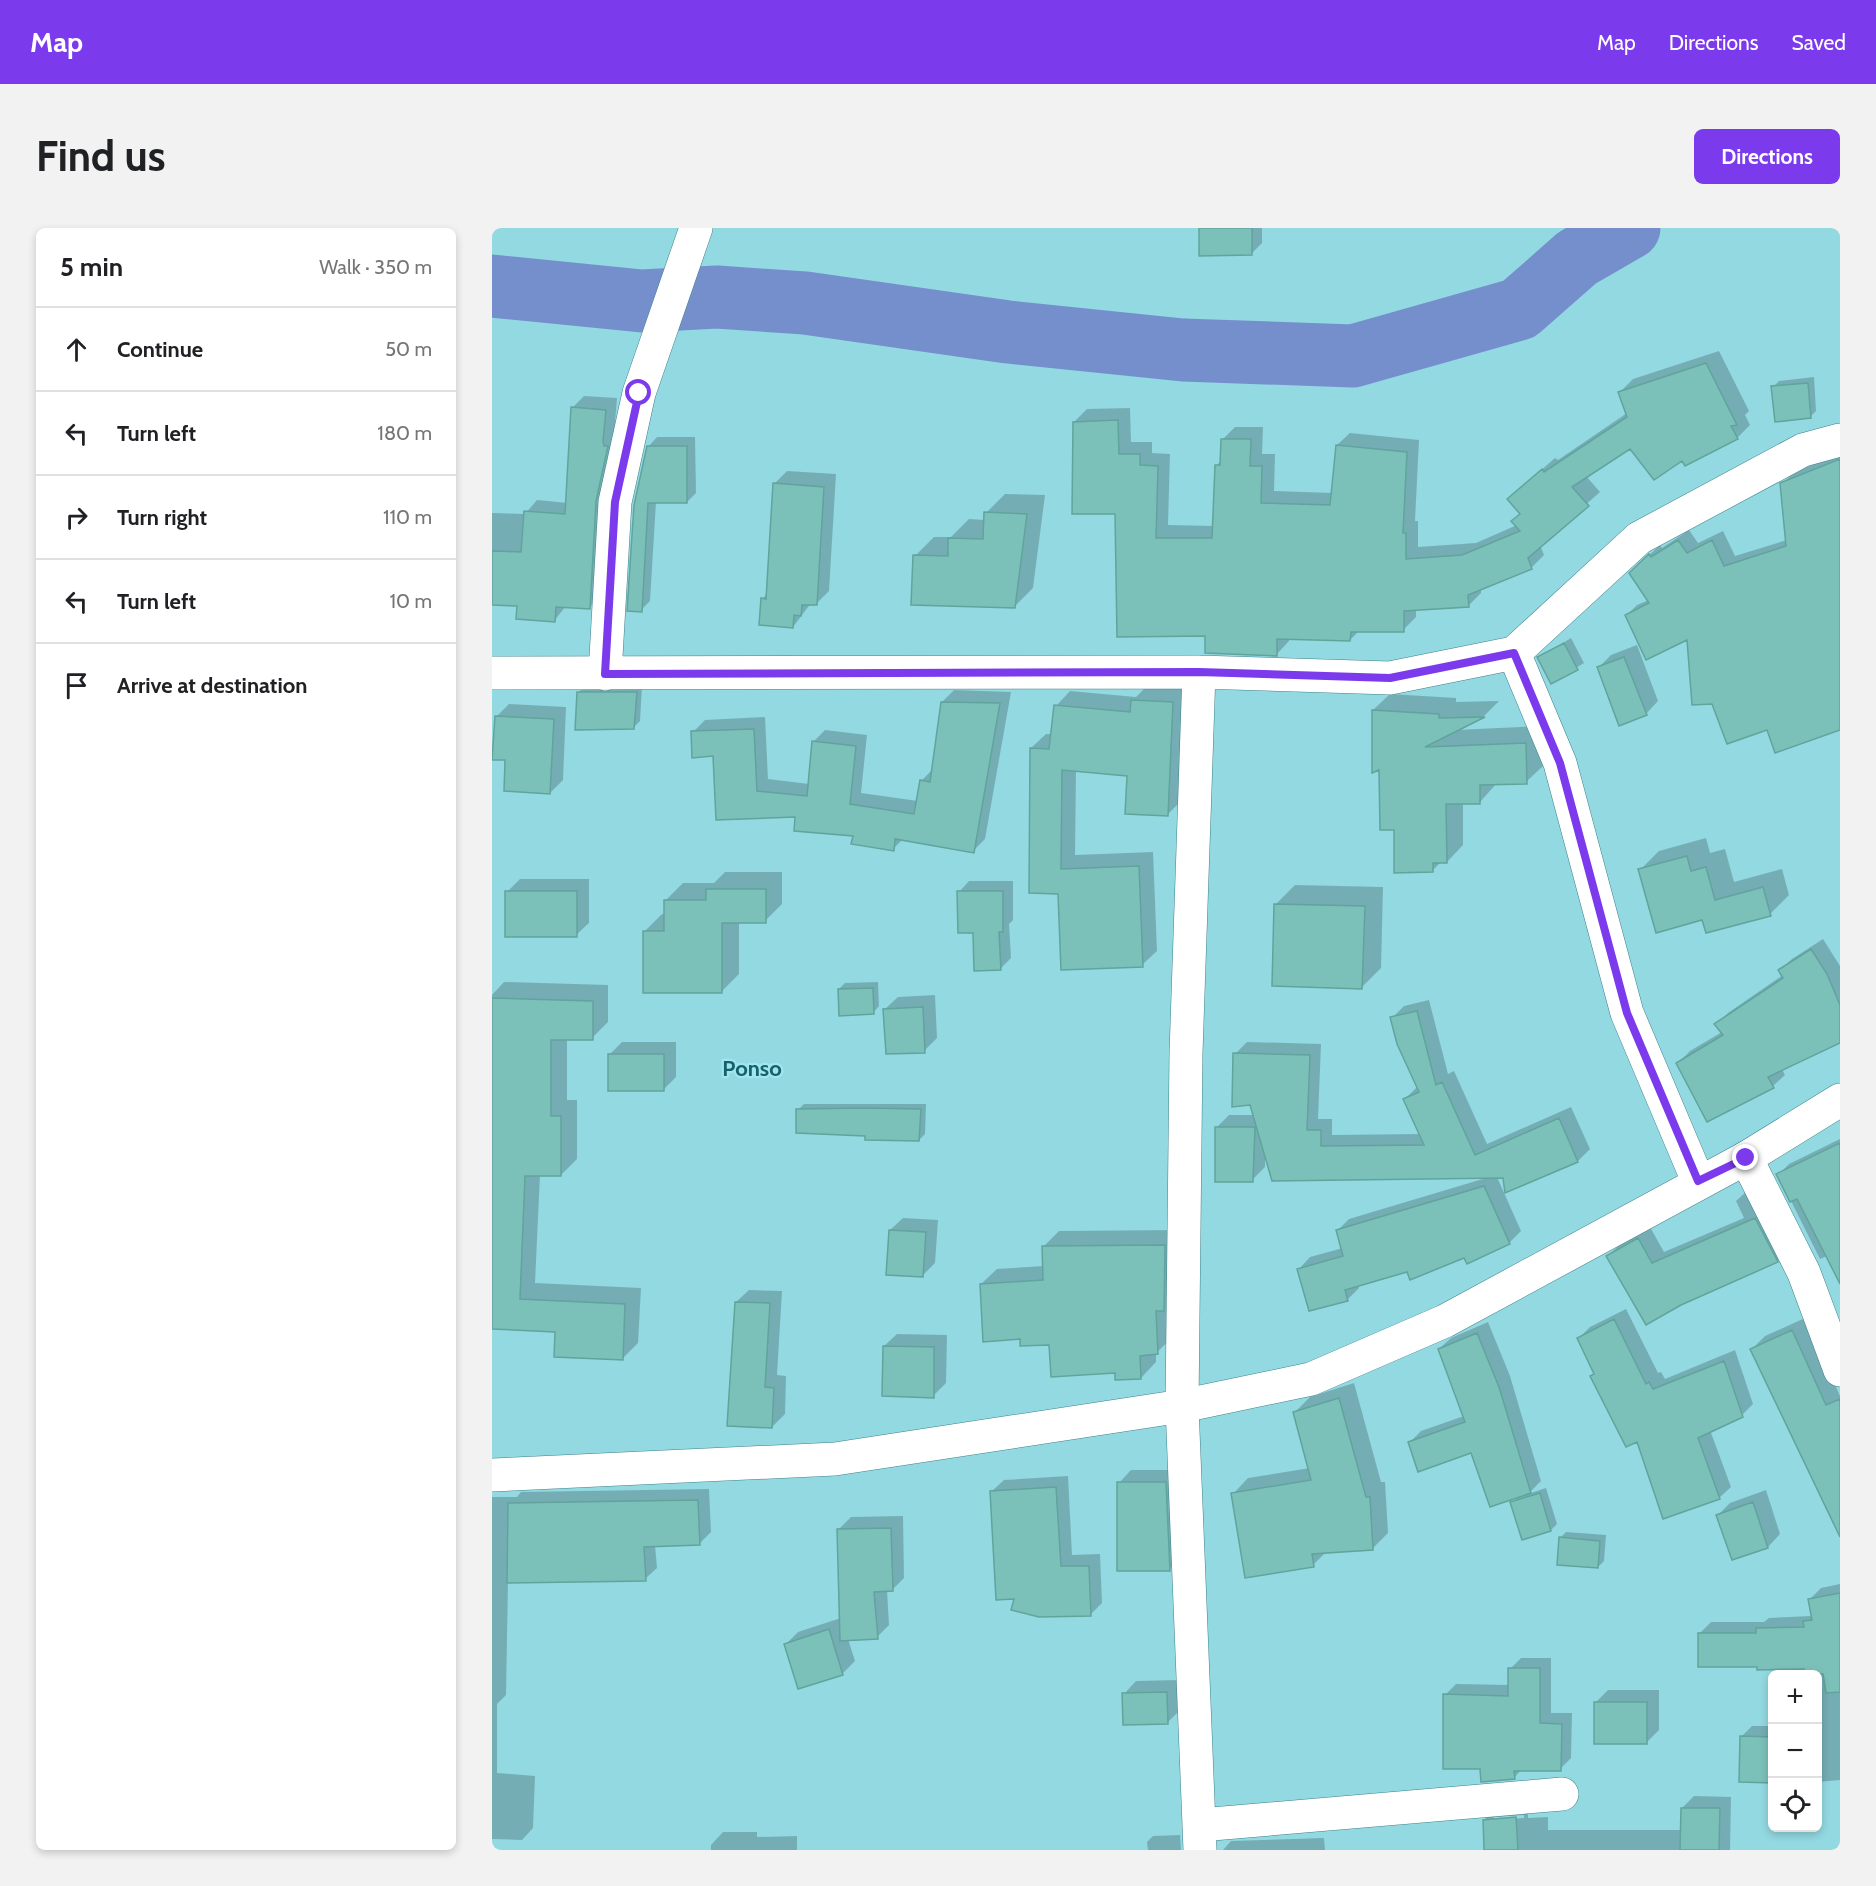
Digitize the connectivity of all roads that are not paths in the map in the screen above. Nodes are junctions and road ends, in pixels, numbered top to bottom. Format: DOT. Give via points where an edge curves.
graph roads {
  1 [pos="696,228"];
  2 [pos="1840,440"];
  3 [pos="1514,653"];
  4 [pos="1199,672"];
  5 [pos="492,673"];
  6 [pos="605,674"];
  7 [pos="1840,1100"];
  8 [pos="1746,1158"];
  9 [pos="1698,1181"];
  10 [pos="1840,1371"];
  11 [pos="1182,1406"];
  12 [pos="492,1475"];
  13 [pos="1562,1794"];
  14 [pos="1200,1837"];
  1 -- 6 [label="street" via="639,393 615,502"];
  2 -- 3 [label="street" via="1803,450 1639,538"];
  3 -- 4 [label="street" via="1390,678"];
  3 -- 9 [label="street" via="1560,763 1627,1013"];
  4 -- 6 [label="street"];
  4 -- 11 [label="street" via="1186,1053"];
  5 -- 6 [label="street"];
  7 -- 8 [label="street"];
  8 -- 9 [label="street"];
  8 -- 10 [label="street" via="1804,1273"];
  9 -- 11 [label="street" via="1445,1321 1311,1379"];
  11 -- 12 [label="street" via="835,1459"];
  11 -- 14 [label="street"];
  13 -- 14 [label="street"];
}
